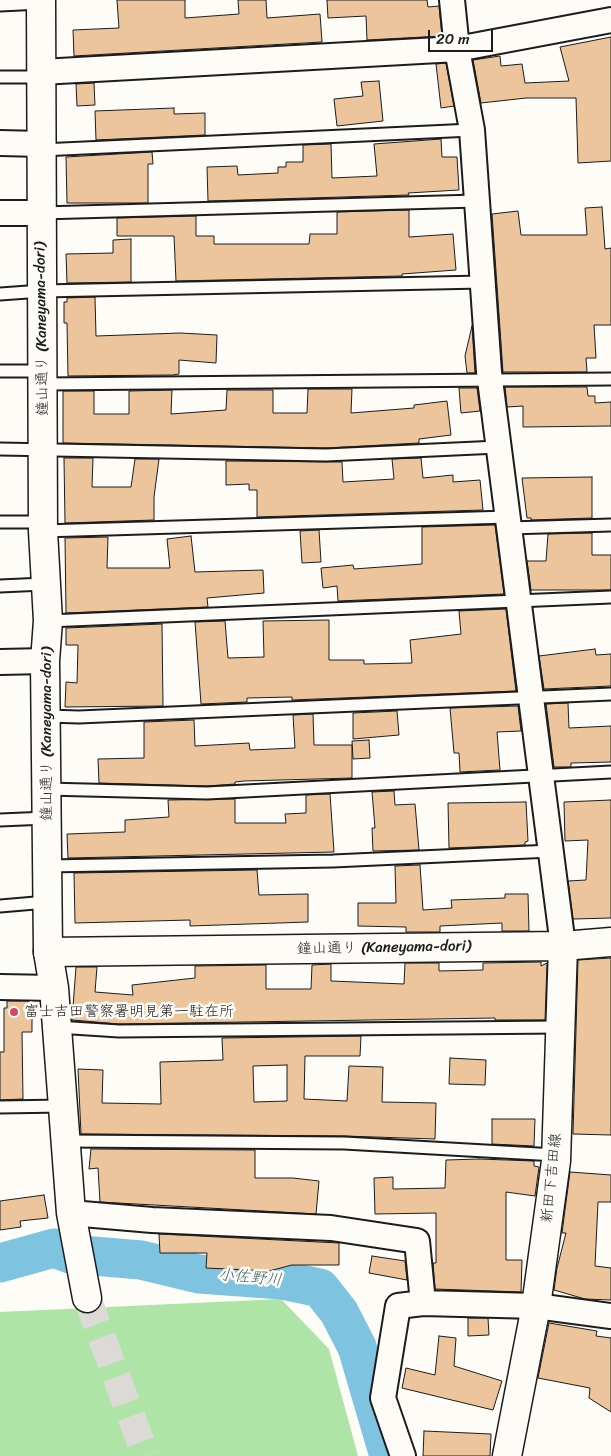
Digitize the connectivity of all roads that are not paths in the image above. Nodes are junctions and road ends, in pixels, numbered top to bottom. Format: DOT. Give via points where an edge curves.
graph roads {
  1 [pos="452,0"];
  2 [pos="41,2"];
  3 [pos="0,5"];
  4 [pos="611,20"];
  5 [pos="457,49"];
  6 [pos="41,74"];
  7 [pos="0,77"];
  8 [pos="472,130"];
  9 [pos="0,143"];
  10 [pos="40,147"];
  11 [pos="477,201"];
  12 [pos="41,212"];
  13 [pos="0,213"];
  14 [pos="484,282"];
  15 [pos="42,292"];
  16 [pos="0,294"];
  17 [pos="0,371"];
  18 [pos="43,377"];
  19 [pos="611,379"];
  20 [pos="490,380"];
  21 [pos="43,448"];
  22 [pos="498,448"];
  23 [pos="0,449"];
  24 [pos="0,522"];
  25 [pos="508,523"];
  26 [pos="611,526"];
  27 [pos="44,527"];
  28 [pos="44,584"];
  29 [pos="0,586"];
  30 [pos="611,598"];
  31 [pos="519,601"];
  32 [pos="48,621"];
  33 [pos="45,661"];
  34 [pos="0,662"];
  35 [pos="611,694"];
  36 [pos="531,698"];
  37 [pos="46,716"];
  38 [pos="611,772"];
  39 [pos="541,775"];
  40 [pos="46,789"];
  41 [pos="47,818"];
  42 [pos="0,820"];
  43 [pos="551,851"];
  44 [pos="47,866"];
  45 [pos="47,902"];
  46 [pos="0,906"];
  47 [pos="611,942"];
  48 [pos="563,946"];
  49 [pos="48,952"];
  50 [pos="0,987"];
  51 [pos="54,988"];
  52 [pos="56,1027"];
  53 [pos="560,1027"];
  54 [pos="63,1106"];
  55 [pos="0,1107"];
  56 [pos="65,1141"];
  57 [pos="556,1155"];
  58 [pos="71,1213"];
  59 [pos="84,1286"];
  60 [pos="423,1303"];
  61 [pos="536,1306"];
  62 [pos="611,1316"];
  63 [pos="403,1456"];
  64 [pos="507,1456"];
  1 -- 5 [label="street"];
  2 -- 3 [label="lane"];
  2 -- 6 [label="main road, 鐘山通り (Kaneyama-dori)"];
  4 -- 5 [label="street"];
  5 -- 6 [label="street"];
  5 -- 8 [label="street"];
  6 -- 7 [label="lane"];
  6 -- 10 [label="main road, 鐘山通り (Kaneyama-dori)"];
  8 -- 10 [label="lane"];
  8 -- 11 [label="street"];
  9 -- 10 [label="street"];
  10 -- 12 [label="main road, 鐘山通り (Kaneyama-dori)"];
  11 -- 12 [label="lane"];
  11 -- 14 [label="street"];
  12 -- 13 [label="street"];
  12 -- 15 [label="main road, 鐘山通り (Kaneyama-dori)"];
  14 -- 15 [label="lane"];
  14 -- 20 [label="street"];
  15 -- 16 [label="lane"];
  15 -- 18 [label="main road, 鐘山通り (Kaneyama-dori)"];
  17 -- 18 [label="lane"];
  18 -- 20 [label="lane"];
  18 -- 21 [label="main road, 鐘山通り (Kaneyama-dori)"];
  19 -- 20 [label="lane"];
  20 -- 22 [label="street"];
  21 -- 22 [label="lane" via="326,455"];
  21 -- 23 [label="lane"];
  21 -- 27 [label="main road, 鐘山通り (Kaneyama-dori)"];
  22 -- 25 [label="street"];
  24 -- 27 [label="lane"];
  25 -- 26 [label="lane"];
  25 -- 27 [label="lane"];
  25 -- 31 [label="street"];
  27 -- 28 [label="main road, 鐘山通り (Kaneyama-dori)"];
  28 -- 29 [label="lane"];
  28 -- 32 [label="main road, 鐘山通り (Kaneyama-dori)"];
  30 -- 31 [label="lane"];
  31 -- 32 [label="lane"];
  31 -- 36 [label="street"];
  32 -- 33 [label="main road, 鐘山通り (Kaneyama-dori)"];
  33 -- 34 [label="street"];
  33 -- 37 [label="main road, 鐘山通り (Kaneyama-dori)"];
  35 -- 36 [label="lane"];
  36 -- 37 [label="lane"];
  36 -- 39 [label="street"];
  37 -- 40 [label="main road, 鐘山通り (Kaneyama-dori)"];
  38 -- 39 [label="lane"];
  39 -- 40 [label="lane" via="207,793"];
  39 -- 43 [label="street"];
  40 -- 41 [label="main road, 鐘山通り (Kaneyama-dori)"];
  41 -- 42 [label="lane"];
  41 -- 44 [label="main road, 鐘山通り (Kaneyama-dori)"];
  43 -- 44 [label="lane" via="333,861"];
  43 -- 48 [label="street"];
  44 -- 45 [label="main road, 鐘山通り (Kaneyama-dori)"];
  45 -- 46 [label="lane"];
  45 -- 49 [label="main road, 鐘山通り (Kaneyama-dori)"];
  47 -- 48 [label="main road"];
  48 -- 49 [label="main road, 鐘山通り (Kaneyama-dori)"];
  48 -- 53 [label="main road, 新田下吉田線"];
  49 -- 51 [label="main road"];
  50 -- 51 [label="street"];
  51 -- 52 [label="main road"];
  52 -- 53 [label="lane" via="119,1031"];
  52 -- 54 [label="main road"];
  53 -- 57 [label="main road, 新田下吉田線"];
  54 -- 55 [label="lane"];
  54 -- 56 [label="main road"];
  56 -- 57 [label="lane" via="344,1143"];
  56 -- 58 [label="main road"];
  57 -- 61 [label="main road, 新田下吉田線"];
  58 -- 59 [label="main road"];
  58 -- 60 [label="street" via="331,1228 417,1241"];
  60 -- 61 [label="street"];
  60 -- 63 [label="street" via="398,1306 383,1398"];
  61 -- 62 [label="street"];
  61 -- 64 [label="main road, 新田下吉田線"];
}
